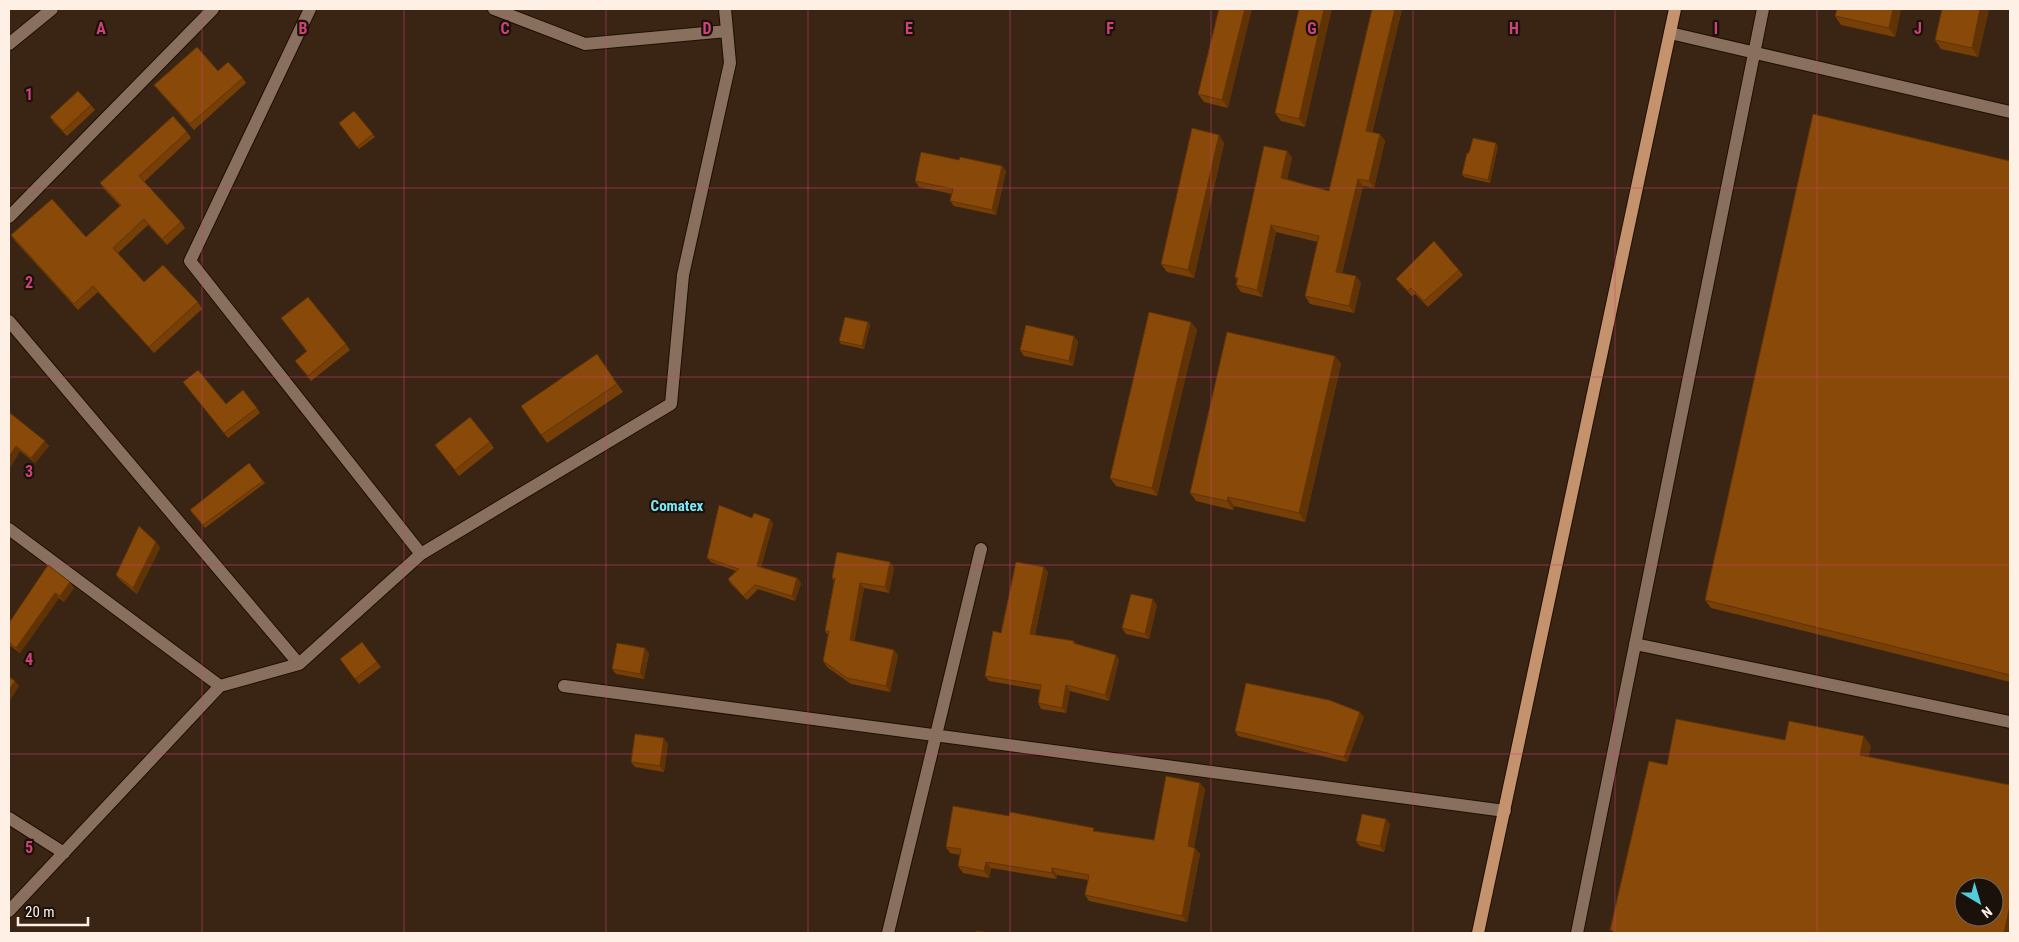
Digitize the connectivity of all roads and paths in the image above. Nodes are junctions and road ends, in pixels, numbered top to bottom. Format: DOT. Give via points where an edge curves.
graph roads {
  1 [pos="52,9"];
  2 [pos="213,9"];
  3 [pos="310,9"];
  4 [pos="494,9"];
  5 [pos="725,9"];
  6 [pos="1675,9"];
  7 [pos="1763,9"];
  8 [pos="727,31"];
  9 [pos="1670,33"];
  10 [pos="9,44"];
  11 [pos="1754,54"];
  12 [pos="2010,112"];
  13 [pos="9,216"];
  14 [pos="9,320"];
  15 [pos="9,529"];
  16 [pos="981,549"];
  17 [pos="421,554"];
  18 [pos="1635,644"];
  19 [pos="299,664"];
  20 [pos="220,686"];
  21 [pos="564,686"];
  22 [pos="2010,722"];
  23 [pos="936,736"];
  24 [pos="1505,811"];
  25 [pos="9,818"];
  26 [pos="64,853"];
  27 [pos="9,911"];
  28 [pos="888,933"];
  29 [pos="1478,933"];
  30 [pos="1578,933"];
  1 -- 10 [label="street"];
  2 -- 13 [label="street"];
  3 -- 17 [label="street" via="190,261"];
  4 -- 8 [label="street" via="586,44"];
  5 -- 8 [label="street"];
  6 -- 9 [label="main road"];
  7 -- 11 [label="street"];
  8 -- 17 [label="street" via="730,63 683,275 671,404"];
  9 -- 11 [label="street"];
  9 -- 24 [label="main road"];
  11 -- 12 [label="street"];
  11 -- 18 [label="street"];
  14 -- 19 [label="street"];
  15 -- 20 [label="street"];
  16 -- 23 [label="street"];
  17 -- 19 [label="street"];
  18 -- 22 [label="street"];
  18 -- 30 [label="street"];
  19 -- 20 [label="street"];
  20 -- 26 [label="street"];
  21 -- 23 [label="street"];
  23 -- 24 [label="street"];
  23 -- 28 [label="street"];
  24 -- 29 [label="main road"];
  25 -- 26 [label="street"];
  26 -- 27 [label="street"];
}
